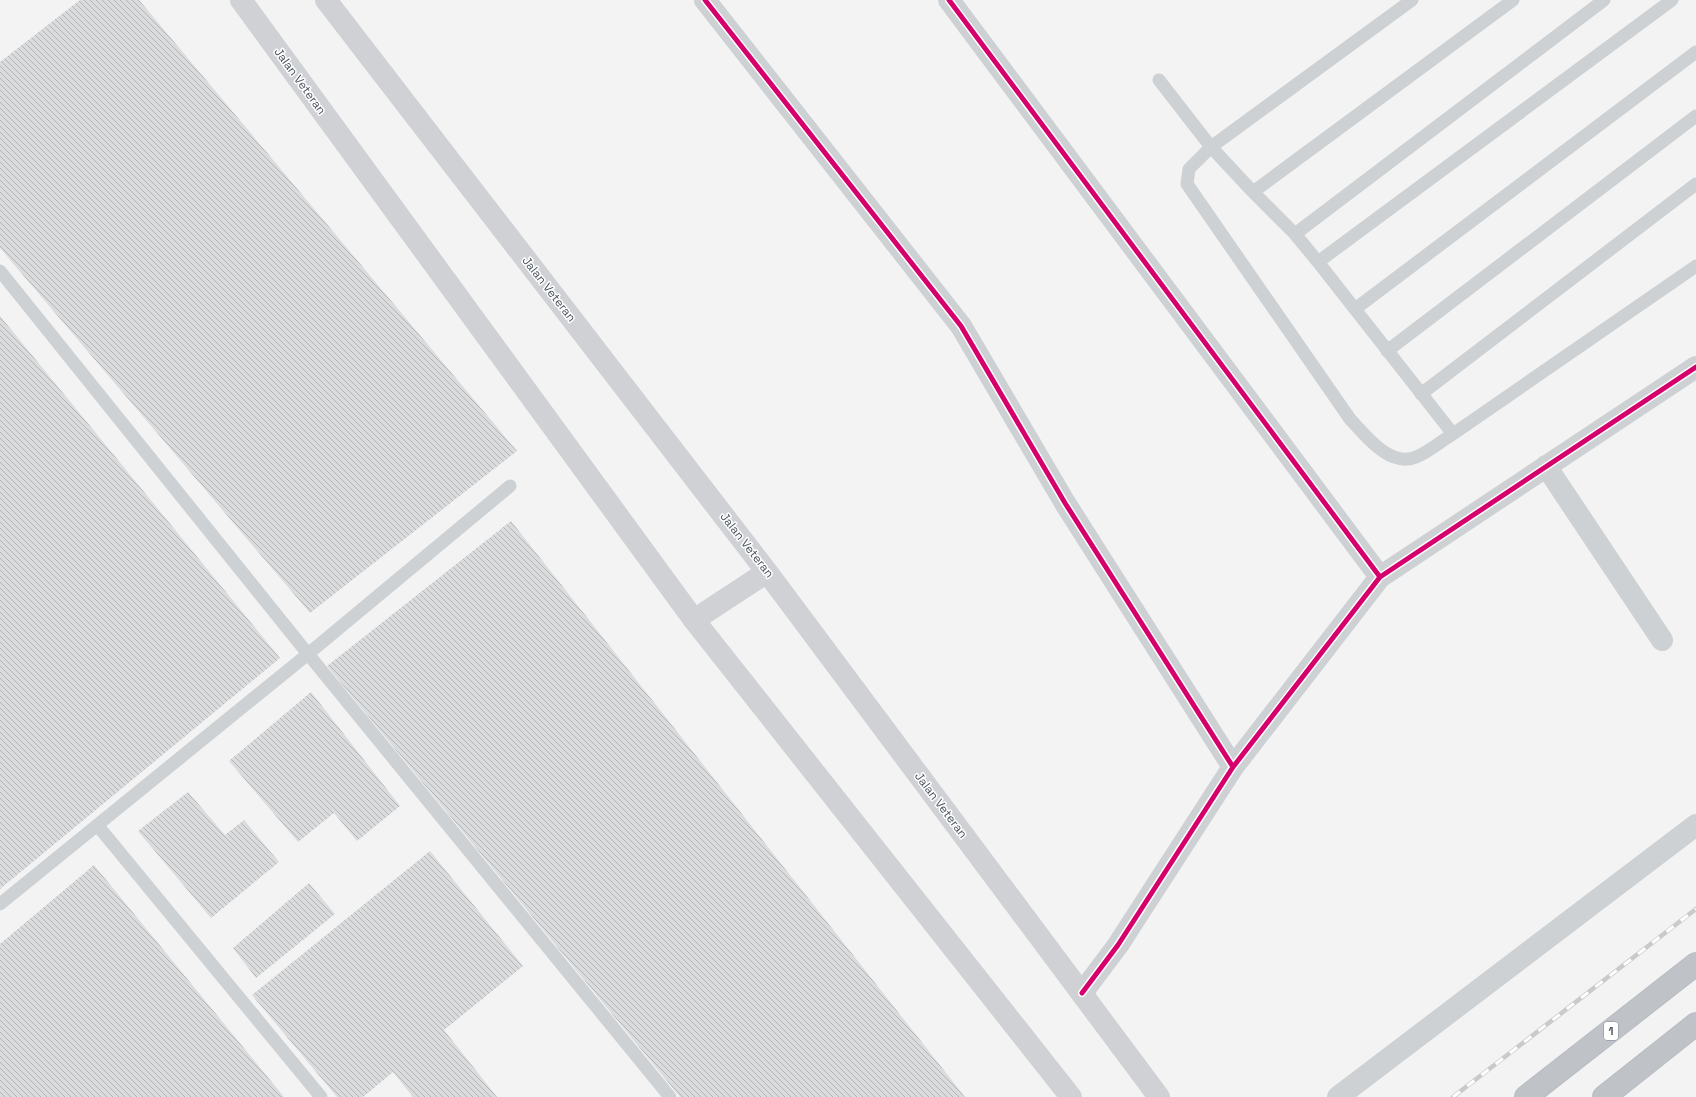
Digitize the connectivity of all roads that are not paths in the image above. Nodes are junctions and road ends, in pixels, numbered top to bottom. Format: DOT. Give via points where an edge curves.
graph roads {
  1 [pos="241,0"];
  2 [pos="326,0"];
  3 [pos="704,0"];
  4 [pos="949,0"];
  5 [pos="1412,0"];
  6 [pos="1513,0"];
  7 [pos="1604,0"];
  8 [pos="1672,0"];
  9 [pos="1696,52"];
  10 [pos="1159,80"];
  11 [pos="1696,116"];
  12 [pos="1211,147"];
  13 [pos="1696,184"];
  14 [pos="1253,192"];
  15 [pos="1294,234"];
  16 [pos="1318,262"];
  17 [pos="1696,266"];
  18 [pos="0,271"];
  19 [pos="1355,309"];
  20 [pos="1387,351"];
  21 [pos="1696,367"];
  22 [pos="1421,394"];
  23 [pos="1453,434"];
  24 [pos="1546,466"];
  25 [pos="510,486"];
  26 [pos="767,572"];
  27 [pos="1380,577"];
  28 [pos="694,620"];
  29 [pos="1662,640"];
  30 [pos="308,654"];
  31 [pos="1233,768"];
  32 [pos="1696,825"];
  33 [pos="98,826"];
  34 [pos="0,904"];
  35 [pos="1696,964"];
  36 [pos="1082,993"];
  37 [pos="1696,1024"];
  38 [pos="321,1097"];
  39 [pos="670,1097"];
  40 [pos="1071,1097"];
  41 [pos="1159,1097"];
  42 [pos="1338,1097"];
  43 [pos="1526,1097"];
  44 [pos="1604,1097"];
  1 -- 28 [label="main road, Jalan Veteran"];
  2 -- 26 [label="main road, Jalan Veteran"];
  3 -- 31 [label="street" via="964,331 1065,504"];
  4 -- 27 [label="street"];
  5 -- 12 [label="lane"];
  6 -- 14 [label="lane"];
  7 -- 15 [label="lane"];
  8 -- 16 [label="lane"];
  9 -- 19 [label="lane"];
  10 -- 12 [label="lane"];
  11 -- 20 [label="lane"];
  12 -- 14 [label="lane"];
  12 -- 23 [label="lane" via="1188,170 1187,184 1350,419 1382,452 1407,460 1417,457"];
  13 -- 22 [label="lane"];
  14 -- 15 [label="lane"];
  15 -- 16 [label="lane"];
  16 -- 19 [label="lane"];
  17 -- 23 [label="lane"];
  18 -- 30 [label="lane"];
  19 -- 20 [label="lane"];
  20 -- 22 [label="lane"];
  21 -- 24 [label="street"];
  22 -- 23 [label="lane"];
  24 -- 27 [label="street"];
  24 -- 29 [label="street"];
  25 -- 30 [label="lane"];
  26 -- 28 [label="main road"];
  26 -- 36 [label="main road, Jalan Veteran"];
  27 -- 31 [label="street"];
  28 -- 40 [label="main road, Jalan Veteran"];
  30 -- 33 [label="lane"];
  30 -- 39 [label="lane"];
  31 -- 36 [label="street" via="1118,945"];
  32 -- 42 [label="street"];
  33 -- 34 [label="lane"];
  33 -- 38 [label="lane"];
  35 -- 43 [label="highway, 1"];
  36 -- 41 [label="main road, Jalan Veteran"];
  37 -- 44 [label="highway"];
}
